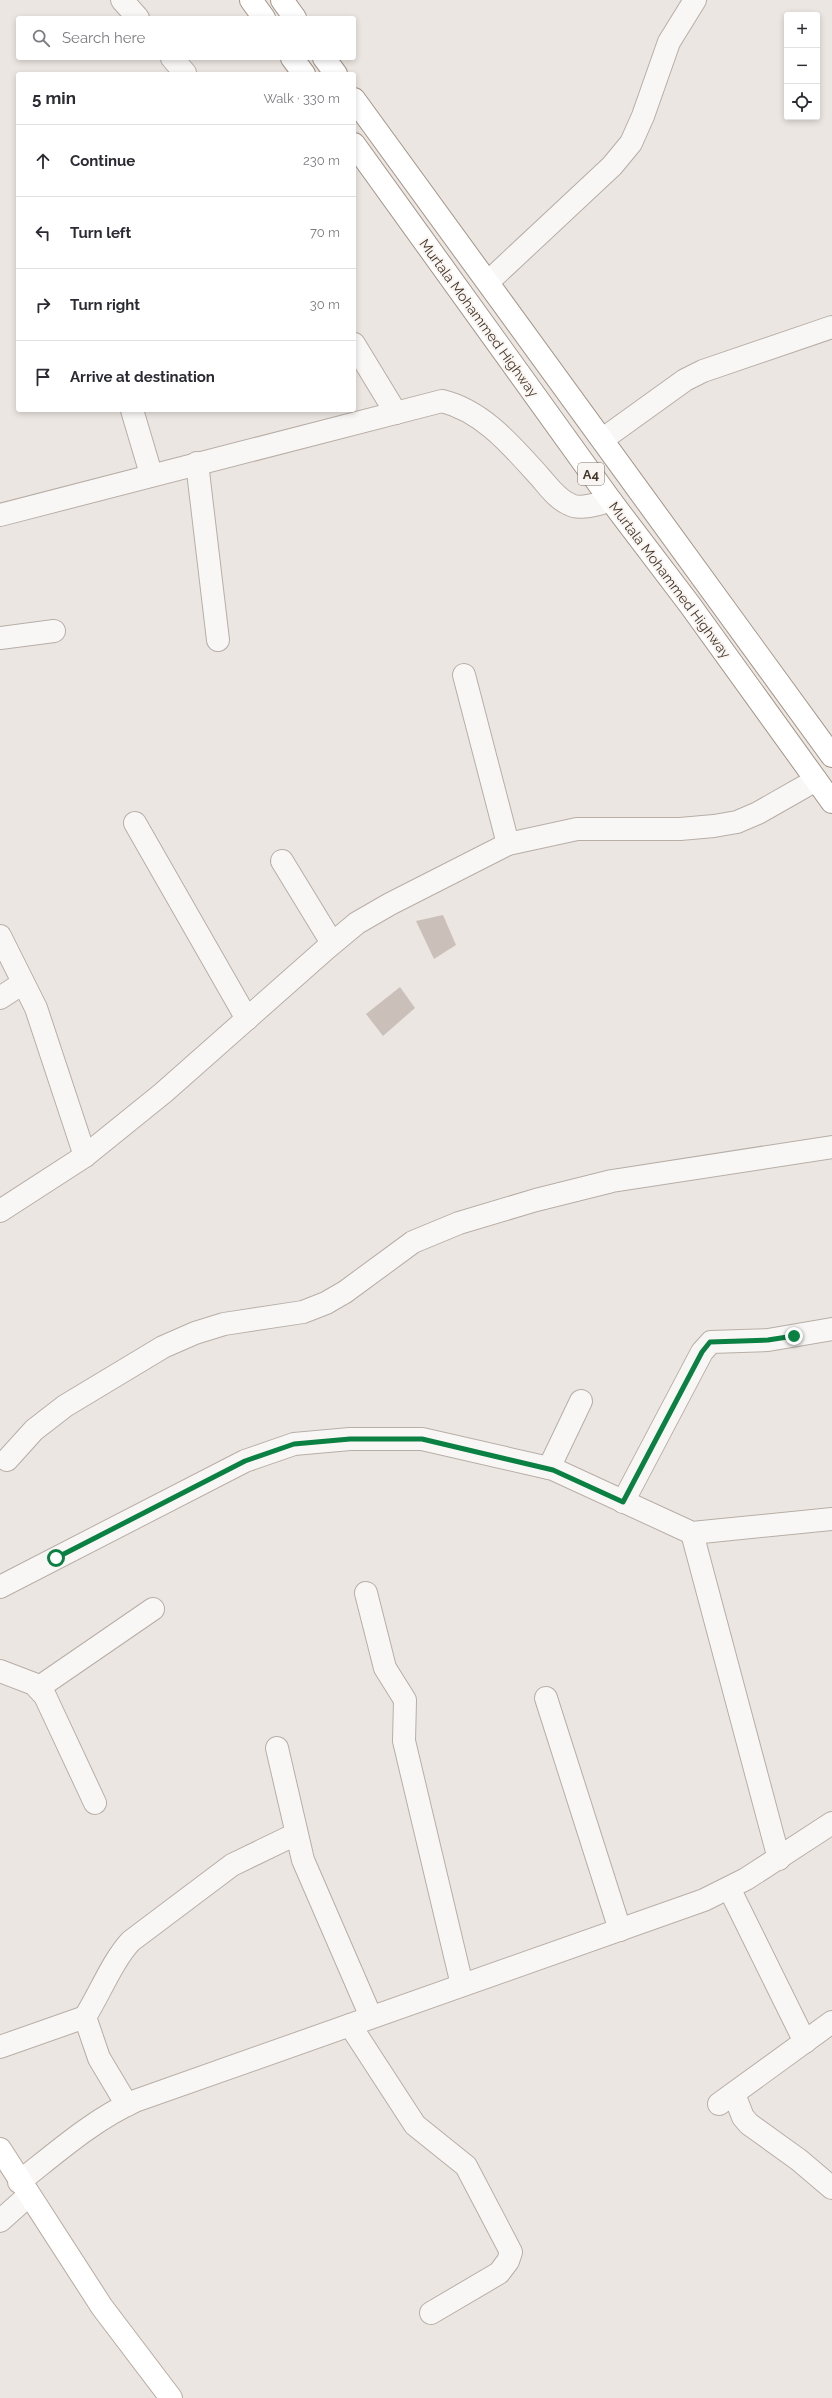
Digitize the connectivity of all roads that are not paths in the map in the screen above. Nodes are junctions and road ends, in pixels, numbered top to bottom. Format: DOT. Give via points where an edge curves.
graph roads {
  1 [pos="122,0"];
  2 [pos="251,0"];
  3 [pos="282,0"];
  4 [pos="695,0"];
  5 [pos="136,16"];
  6 [pos="263,16"];
  7 [pos="294,16"];
  8 [pos="294,60"];
  9 [pos="326,60"];
  10 [pos="302,72"];
  11 [pos="334,72"];
  12 [pos="356,102"];
  13 [pos="356,147"];
  14 [pos="488,282"];
  15 [pos="832,327"];
  16 [pos="356,347"];
  17 [pos="133,412"];
  18 [pos="396,412"];
  19 [pos="603,439"];
  20 [pos="197,463"];
  21 [pos="151,474"];
  22 [pos="611,501"];
  23 [pos="0,515"];
  24 [pos="54,631"];
  25 [pos="0,638"];
  26 [pos="218,640"];
  27 [pos="464,675"];
  28 [pos="832,756"];
  29 [pos="816,780"];
  30 [pos="832,802"];
  31 [pos="136,823"];
  32 [pos="508,844"];
  33 [pos="282,861"];
  34 [pos="0,936"];
  35 [pos="332,943"];
  36 [pos="23,983"];
  37 [pos="0,998"];
  38 [pos="248,1019"];
  39 [pos="832,1147"];
  40 [pos="85,1156"];
  41 [pos="0,1211"];
  42 [pos="832,1329"];
  43 [pos="581,1401"];
  44 [pos="7,1460"];
  45 [pos="549,1468"];
  46 [pos="623,1502"];
  47 [pos="832,1519"];
  48 [pos="692,1533"];
  49 [pos="0,1586"];
  50 [pos="366,1593"];
  51 [pos="153,1609"];
  52 [pos="0,1671"];
  53 [pos="38,1688"];
  54 [pos="546,1698"];
  55 [pos="276,1748"];
  56 [pos="95,1803"];
  57 [pos="832,1823"];
  58 [pos="296,1834"];
  59 [pos="779,1858"];
  60 [pos="729,1888"];
  61 [pos="620,1930"];
  62 [pos="462,1985"];
  63 [pos="85,2017"];
  64 [pos="371,2017"];
  65 [pos="832,2022"];
  66 [pos="350,2025"];
  67 [pos="804,2042"];
  68 [pos="0,2047"];
  69 [pos="127,2105"];
  70 [pos="0,2149"];
  71 [pos="832,2188"];
  72 [pos="24,2189"];
  73 [pos="0,2221"];
  74 [pos="431,2313"];
  75 [pos="172,2398"];
  1 -- 5 [label="street"];
  2 -- 6 [label="main road"];
  3 -- 7 [label="main road"];
  4 -- 14 [label="street" via="669,42 631,143 612,166"];
  8 -- 10 [label="main road"];
  9 -- 11 [label="main road"];
  12 -- 14 [label="main road, Murtala Mohammed Highway / A4"];
  13 -- 22 [label="main road, Murtala Mohammed Highway / A4"];
  14 -- 19 [label="main road, Murtala Mohammed Highway / A4"];
  15 -- 19 [label="street" via="703,371 685,380"];
  16 -- 18 [label="street"];
  17 -- 21 [label="street"];
  18 -- 20 [label="street"];
  18 -- 22 [label="street" via="442,401 457,405 474,413 569,505 582,507"];
  19 -- 28 [label="main road, Murtala Mohammed Highway / A4"];
  20 -- 21 [label="street"];
  20 -- 26 [label="street"];
  21 -- 23 [label="street"];
  22 -- 29 [label="main road, Murtala Mohammed Highway / A4" via="690,605"];
  24 -- 25 [label="street"];
  27 -- 32 [label="street"];
  29 -- 30 [label="main road, Murtala Mohammed Highway / A4"];
  29 -- 32 [label="street" via="758,813 736,822 680,828 577,829"];
  31 -- 38 [label="street"];
  32 -- 35 [label="street" via="390,904 357,923"];
  33 -- 35 [label="street"];
  34 -- 36 [label="street"];
  35 -- 38 [label="street"];
  36 -- 37 [label="street"];
  36 -- 40 [label="street" via="36,1008"];
  38 -- 40 [label="street"];
  39 -- 44 [label="street" via="612,1181 459,1223 413,1242 326,1303 303,1312 224,1324 163,1347 65,1406 34,1430"];
  40 -- 41 [label="street"];
  42 -- 46 [label="street" via="768,1340 710,1342 702,1352"];
  43 -- 45 [label="street"];
  45 -- 46 [label="street"];
  45 -- 49 [label="street" via="422,1439 350,1439 294,1444 245,1461"];
  46 -- 48 [label="street"];
  47 -- 48 [label="street"];
  48 -- 59 [label="street"];
  50 -- 62 [label="street" via="385,1668 405,1700 404,1741"];
  51 -- 53 [label="street"];
  52 -- 53 [label="street" via="34,1684"];
  53 -- 56 [label="street" via="45,1696"];
  54 -- 61 [label="street"];
  55 -- 58 [label="street"];
  57 -- 59 [label="street"];
  58 -- 63 [label="street" via="232,1865 131,1941 122,1950"];
  58 -- 64 [label="street" via="303,1860"];
  59 -- 60 [label="street"];
  60 -- 61 [label="street" via="704,1900"];
  60 -- 67 [label="street"];
  61 -- 62 [label="street"];
  62 -- 64 [label="street"];
  63 -- 68 [label="street"];
  63 -- 69 [label="street" via="99,2058"];
  64 -- 66 [label="street"];
  65 -- 67 [label="street"];
  66 -- 69 [label="street"];
  66 -- 74 [label="street" via="415,2125 466,2166 510,2252 508,2261 500,2273"];
  67 -- 71 [label="street" via="726,2099 749,2124 799,2160"];
  69 -- 72 [label="street" via="95,2124"];
  70 -- 72 [label="main road"];
  72 -- 73 [label="street"];
  72 -- 75 [label="main road" via="102,2307"];
}
